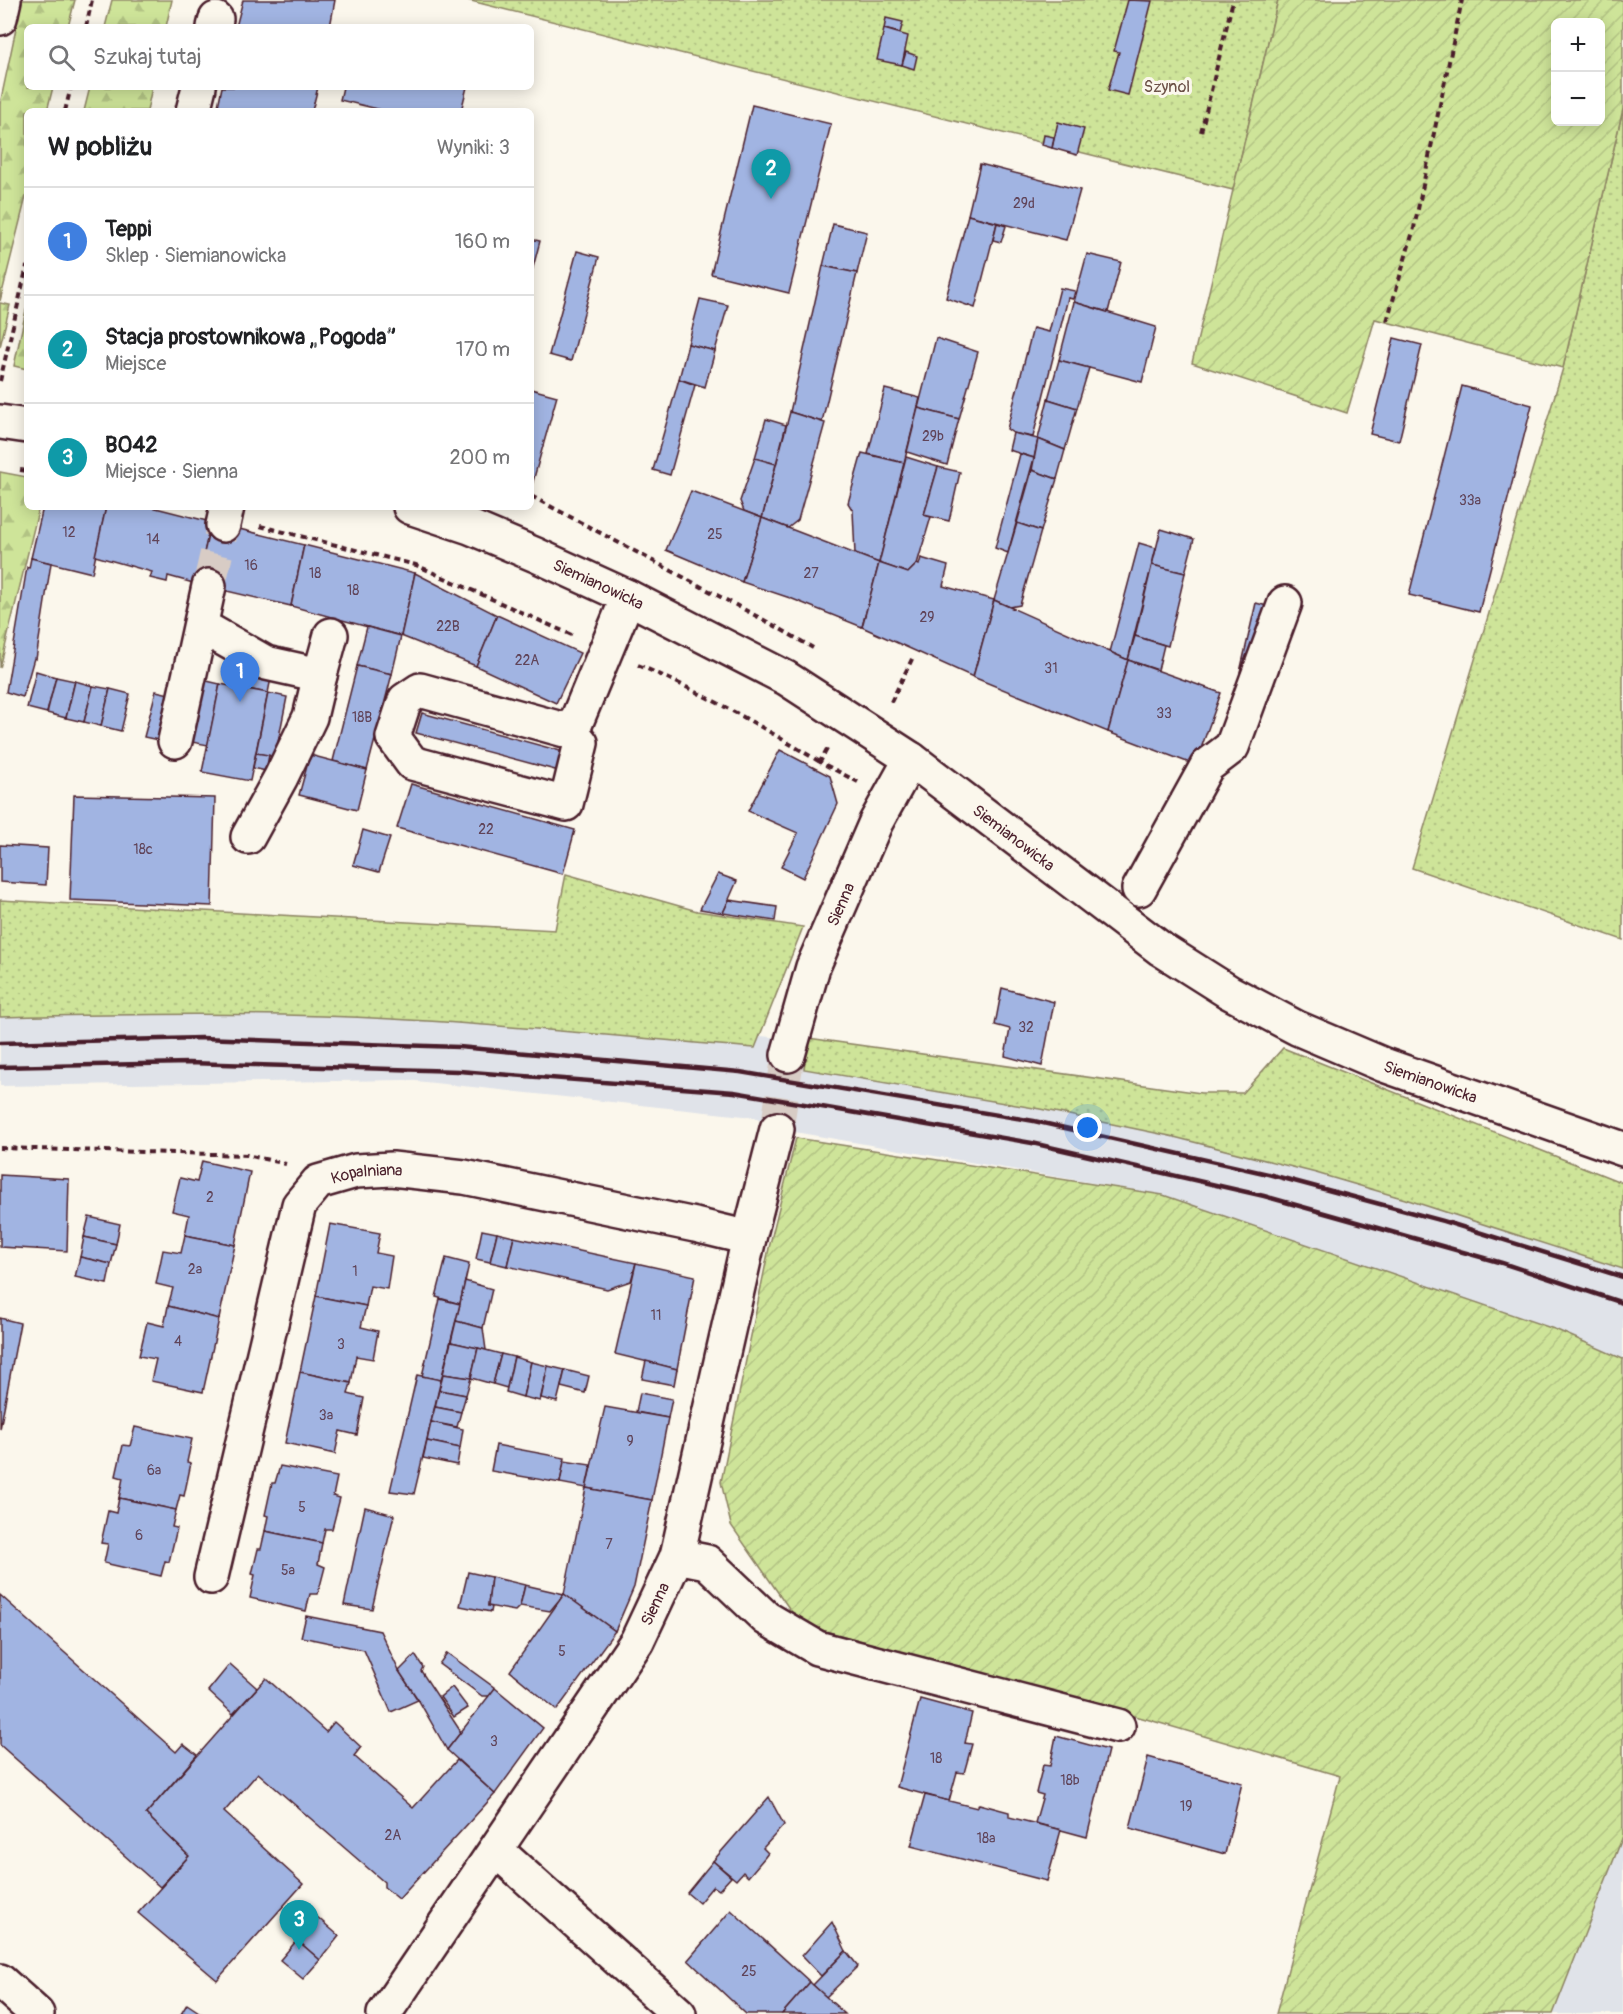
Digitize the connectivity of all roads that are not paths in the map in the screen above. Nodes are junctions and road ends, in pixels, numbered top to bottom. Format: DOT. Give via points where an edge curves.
graph roads {
  1 [pos="4,0"];
  2 [pos="0,18"];
  3 [pos="198,90"];
  4 [pos="194,108"];
  5 [pos="0,422"];
  6 [pos="24,426"];
  7 [pos="419,510"];
  8 [pos="209,586"];
  9 [pos="628,597"];
  10 [pos="1285,603"];
  11 [pos="201,626"];
  12 [pos="331,635"];
  13 [pos="320,675"];
  14 [pos="572,732"];
  15 [pos="175,741"];
  16 [pos="911,759"];
  17 [pos="248,837"];
  18 [pos="1139,889"];
  19 [pos="788,1055"];
  20 [pos="777,1129"];
  21 [pos="1623,1149"];
  22 [pos="749,1238"];
  23 [pos="677,1556"];
  24 [pos="211,1577"];
  25 [pos="1118,1726"];
  26 [pos="496,1850"];
  27 [pos="0,1981"];
  28 [pos="37,2014"];
  29 [pos="384,2014"];
  30 [pos="679,2014"];
  1 -- 2 [label="street"];
  3 -- 4 [label="street"];
  5 -- 6 [label="street"];
  7 -- 9 [label="street, Siemianowicka" via="470,527"];
  8 -- 11 [label="street"];
  9 -- 14 [label="street"];
  9 -- 16 [label="street, Siemianowicka" via="786,678"];
  10 -- 18 [label="street" via="1232,747 1207,766"];
  11 -- 13 [label="street" via="266,663"];
  11 -- 15 [label="street"];
  12 -- 13 [label="street"];
  13 -- 17 [label="street" via="310,717"];
  14 -- 14 [label="street" via="420,690 405,700 393,737 412,763 566,804 581,743"];
  16 -- 19 [label="street, Sienna" via="876,822 813,967"];
  16 -- 21 [label="street, Siemianowicka" via="1144,936 1229,992 1297,1028 1384,1065"];
  20 -- 22 [label="street, Sienna"];
  22 -- 23 [label="street, Sienna"];
  22 -- 24 [label="street, Kopalniana" via="464,1177 356,1171 318,1182 299,1205"];
  23 -- 25 [label="street" via="708,1562 766,1618 817,1648"];
  23 -- 26 [label="street, Sienna" via="637,1641"];
  26 -- 29 [label="street, Sienna"];
  26 -- 30 [label="street"];
  27 -- 28 [label="street"];
}
